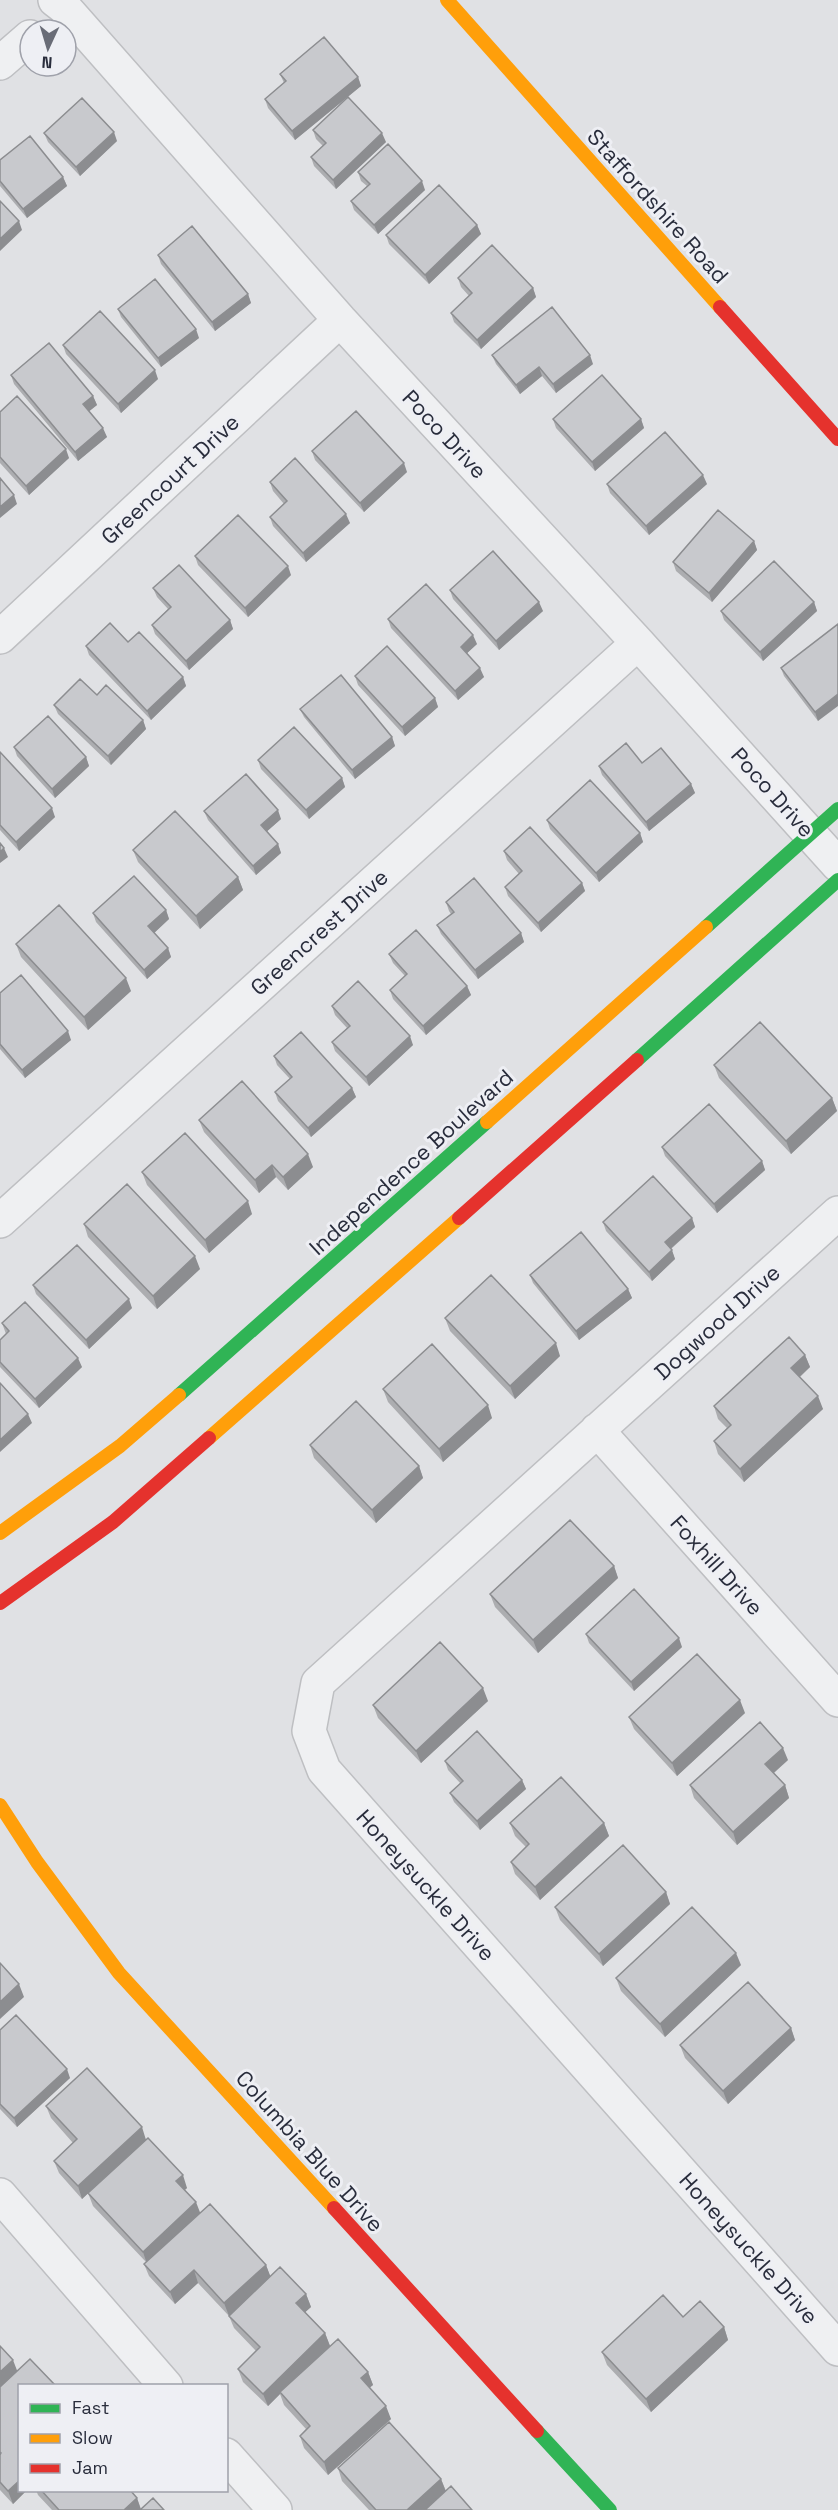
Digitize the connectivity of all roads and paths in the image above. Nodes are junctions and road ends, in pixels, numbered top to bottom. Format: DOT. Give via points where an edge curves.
graph roads {
  1 [pos="447,0"];
  2 [pos="60,4"];
  3 [pos="48,18"];
  4 [pos="18,47"];
  5 [pos="0,63"];
  6 [pos="340,321"];
  7 [pos="838,439"];
  8 [pos="0,637"];
  9 [pos="638,643"];
  10 [pos="838,809"];
  11 [pos="811,833"];
  12 [pos="838,865"];
  13 [pos="838,879"];
  14 [pos="838,1213"];
  15 [pos="0,1221"];
  16 [pos="597,1430"];
  17 [pos="0,1533"];
  18 [pos="0,1603"];
  19 [pos="838,1700"];
  20 [pos="0,1805"];
  21 [pos="0,2195"];
  22 [pos="838,2349"];
  23 [pos="165,2384"];
  24 [pos="228,2457"];
  25 [pos="275,2510"];
  26 [pos="610,2510"];
  1 -- 7 [label="main road, Staffordshire Road"];
  2 -- 3 [label="street"];
  2 -- 6 [label="street, Poco Drive"];
  4 -- 5 [label="street"];
  6 -- 8 [label="street, Greencourt Drive"];
  6 -- 9 [label="street, Poco Drive"];
  9 -- 11 [label="street, Poco Drive"];
  9 -- 15 [label="street, Greencrest Drive"];
  10 -- 11 [label="main road, Independence Boulevard"];
  11 -- 12 [label="street, Poco Drive"];
  11 -- 17 [label="main road, Independence Boulevard" via="365,1238 120,1446"];
  13 -- 18 [label="main road" via="392,1270 113,1522"];
  14 -- 16 [label="street, Dogwood Drive"];
  16 -- 19 [label="street, Foxhill Drive"];
  16 -- 22 [label="street, Honeysuckle Drive" via="318,1683 309,1731 324,1770"];
  20 -- 26 [label="main road, Columbia Blue Drive" via="119,1973"];
  21 -- 23 [label="street"];
  24 -- 25 [label="street"];
}
